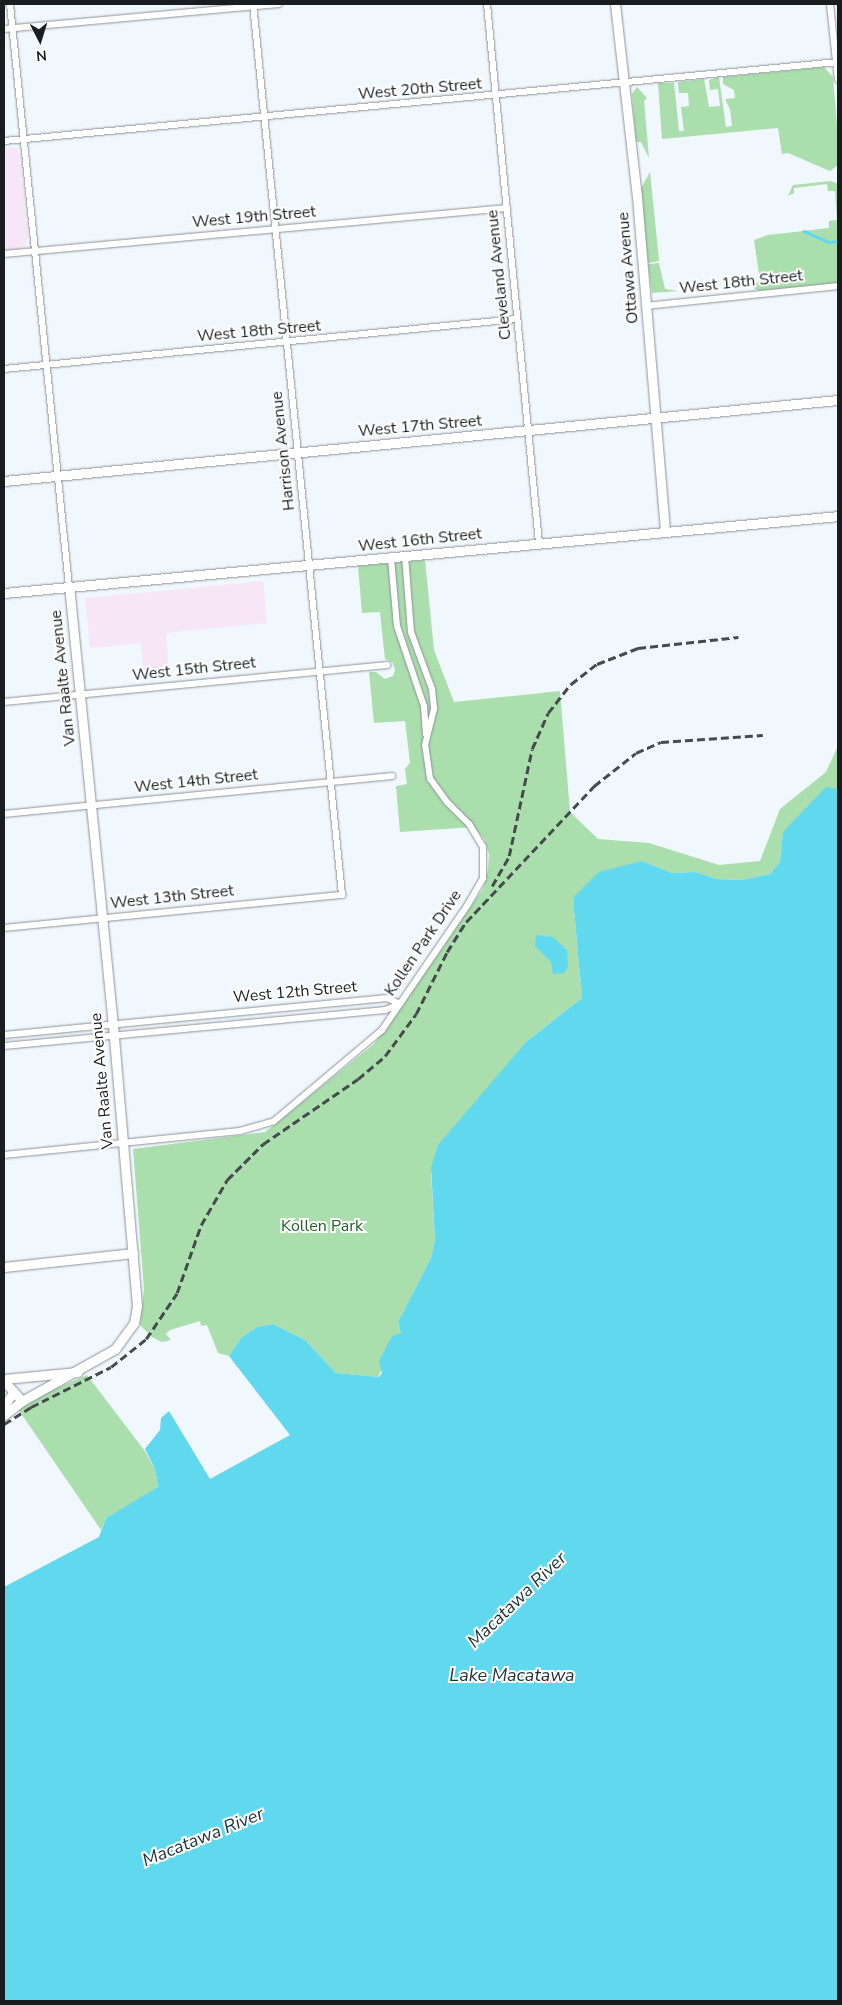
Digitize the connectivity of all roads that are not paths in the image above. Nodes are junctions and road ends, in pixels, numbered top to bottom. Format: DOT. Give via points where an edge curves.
graph roads {
  1 [pos="10,4"];
  2 [pos="280,4"];
  3 [pos="487,4"];
  4 [pos="615,4"];
  5 [pos="830,4"];
  6 [pos="254,5"];
  7 [pos="13,28"];
  8 [pos="4,29"];
  9 [pos="838,62"];
  10 [pos="838,80"];
  11 [pos="625,84"];
  12 [pos="496,96"];
  13 [pos="265,118"];
  14 [pos="24,139"];
  15 [pos="4,141"];
  16 [pos="507,208"];
  17 [pos="276,229"];
  18 [pos="36,251"];
  19 [pos="4,254"];
  20 [pos="838,286"];
  21 [pos="646,306"];
  22 [pos="517,319"];
  23 [pos="286,342"];
  24 [pos="46,365"];
  25 [pos="4,369"];
  26 [pos="838,400"];
  27 [pos="654,417"];
  28 [pos="528,431"];
  29 [pos="298,453"];
  30 [pos="58,477"];
  31 [pos="4,481"];
  32 [pos="838,516"];
  33 [pos="665,531"];
  34 [pos="539,543"];
  35 [pos="404,556"];
  36 [pos="391,558"];
  37 [pos="309,566"];
  38 [pos="69,587"];
  39 [pos="4,593"];
  40 [pos="387,665"];
  41 [pos="319,671"];
  42 [pos="80,694"];
  43 [pos="4,702"];
  44 [pos="426,735"];
  45 [pos="392,776"];
  46 [pos="330,782"];
  47 [pos="91,806"];
  48 [pos="4,814"];
  49 [pos="342,895"];
  50 [pos="101,918"];
  51 [pos="4,928"];
  52 [pos="400,1004"];
  53 [pos="113,1023"];
  54 [pos="4,1035"];
  55 [pos="114,1036"];
  56 [pos="4,1046"];
  57 [pos="123,1143"];
  58 [pos="4,1155"];
  59 [pos="133,1253"];
  60 [pos="4,1267"];
  61 [pos="78,1372"];
  62 [pos="4,1380"];
  63 [pos="13,1393"];
  64 [pos="22,1401"];
  65 [pos="4,1405"];
  66 [pos="4,1415"];
  1 -- 7 [label="street, Van Raalte Avenue"];
  2 -- 6 [label="street"];
  3 -- 12 [label="street, Cleveland Avenue"];
  4 -- 11 [label="street, Ottawa Avenue"];
  5 -- 9 [label="street"];
  6 -- 7 [label="street"];
  6 -- 13 [label="street, Harrison Avenue"];
  7 -- 8 [label="street"];
  7 -- 14 [label="street, Van Raalte Avenue"];
  9 -- 10 [label="street"];
  9 -- 11 [label="street, West 20th Street"];
  11 -- 12 [label="street, West 20th Street"];
  11 -- 21 [label="street, Ottawa Avenue"];
  12 -- 13 [label="street, West 20th Street"];
  12 -- 16 [label="street, Cleveland Avenue"];
  13 -- 14 [label="street, West 20th Street"];
  13 -- 17 [label="street, Harrison Avenue"];
  14 -- 15 [label="street, West 20th Street"];
  14 -- 18 [label="street, Van Raalte Avenue"];
  16 -- 17 [label="street, West 19th Street"];
  16 -- 22 [label="street, Cleveland Avenue"];
  17 -- 18 [label="street, West 19th Street"];
  17 -- 23 [label="street, Harrison Avenue"];
  18 -- 19 [label="street, West 19th Street"];
  18 -- 24 [label="street, Van Raalte Avenue"];
  20 -- 21 [label="street, West 18th Street"];
  21 -- 27 [label="street, Ottawa Avenue"];
  22 -- 23 [label="street, West 18th Street"];
  22 -- 28 [label="street, Cleveland Avenue"];
  23 -- 24 [label="street, West 18th Street"];
  23 -- 29 [label="street, Harrison Avenue"];
  24 -- 25 [label="street, West 18th Street"];
  24 -- 30 [label="street, Van Raalte Avenue"];
  26 -- 27 [label="street, West 17th Street"];
  27 -- 28 [label="street, West 17th Street"];
  27 -- 33 [label="street, Ottawa Avenue"];
  28 -- 29 [label="street, West 17th Street"];
  28 -- 34 [label="street, Cleveland Avenue"];
  29 -- 30 [label="street, West 17th Street"];
  29 -- 37 [label="street, Harrison Avenue"];
  30 -- 31 [label="street, West 17th Street"];
  30 -- 38 [label="street, Van Raalte Avenue"];
  32 -- 33 [label="street, West 16th Street"];
  33 -- 34 [label="street, West 16th Street"];
  34 -- 35 [label="street, West 16th Street"];
  35 -- 36 [label="street, West 16th Street"];
  35 -- 44 [label="street, Kollen Park Drive" via="411,632 433,699 433,721"];
  36 -- 37 [label="street, West 16th Street"];
  36 -- 44 [label="street, Kollen Park Drive" via="399,635 420,691"];
  37 -- 38 [label="street, West 16th Street"];
  37 -- 41 [label="street, Harrison Avenue"];
  38 -- 39 [label="street, West 16th Street"];
  38 -- 42 [label="street, Van Raalte Avenue"];
  40 -- 41 [label="street, West 15th Street"];
  41 -- 42 [label="street, West 15th Street"];
  41 -- 46 [label="street, Harrison Avenue"];
  42 -- 43 [label="street, West 15th Street"];
  42 -- 47 [label="street, Van Raalte Avenue"];
  44 -- 52 [label="street, Kollen Park Drive" via="430,779 469,824 483,847 485,864 483,878 467,906"];
  45 -- 46 [label="street, West 14th Street"];
  46 -- 47 [label="street, West 14th Street"];
  46 -- 49 [label="street, Harrison Avenue"];
  47 -- 48 [label="street, West 14th Street"];
  47 -- 50 [label="street, Van Raalte Avenue"];
  49 -- 50 [label="street, West 13th Street"];
  50 -- 51 [label="street, West 13th Street"];
  50 -- 53 [label="street, Van Raalte Avenue"];
  52 -- 53 [label="street, West 12th Street" via="387,998"];
  52 -- 55 [label="street, West 12th Street" via="385,1010"];
  52 -- 57 [label="street, Kollen Park Drive" via="382,1030 364,1048 274,1121 262,1127"];
  53 -- 54 [label="street, West 12th Street"];
  53 -- 55 [label="street, Van Raalte Avenue"];
  55 -- 56 [label="street, West 12th Street"];
  55 -- 57 [label="street, Van Raalte Avenue"];
  57 -- 58 [label="street"];
  57 -- 59 [label="street, Van Raalte Avenue"];
  59 -- 60 [label="street"];
  59 -- 61 [label="street, Van Raalte Avenue" via="137,1306 134,1322 119,1345"];
  61 -- 62 [label="street"];
  61 -- 64 [label="street"];
  62 -- 63 [label="street"];
  63 -- 64 [label="street"];
  63 -- 65 [label="street"];
  64 -- 66 [label="street"];
}
